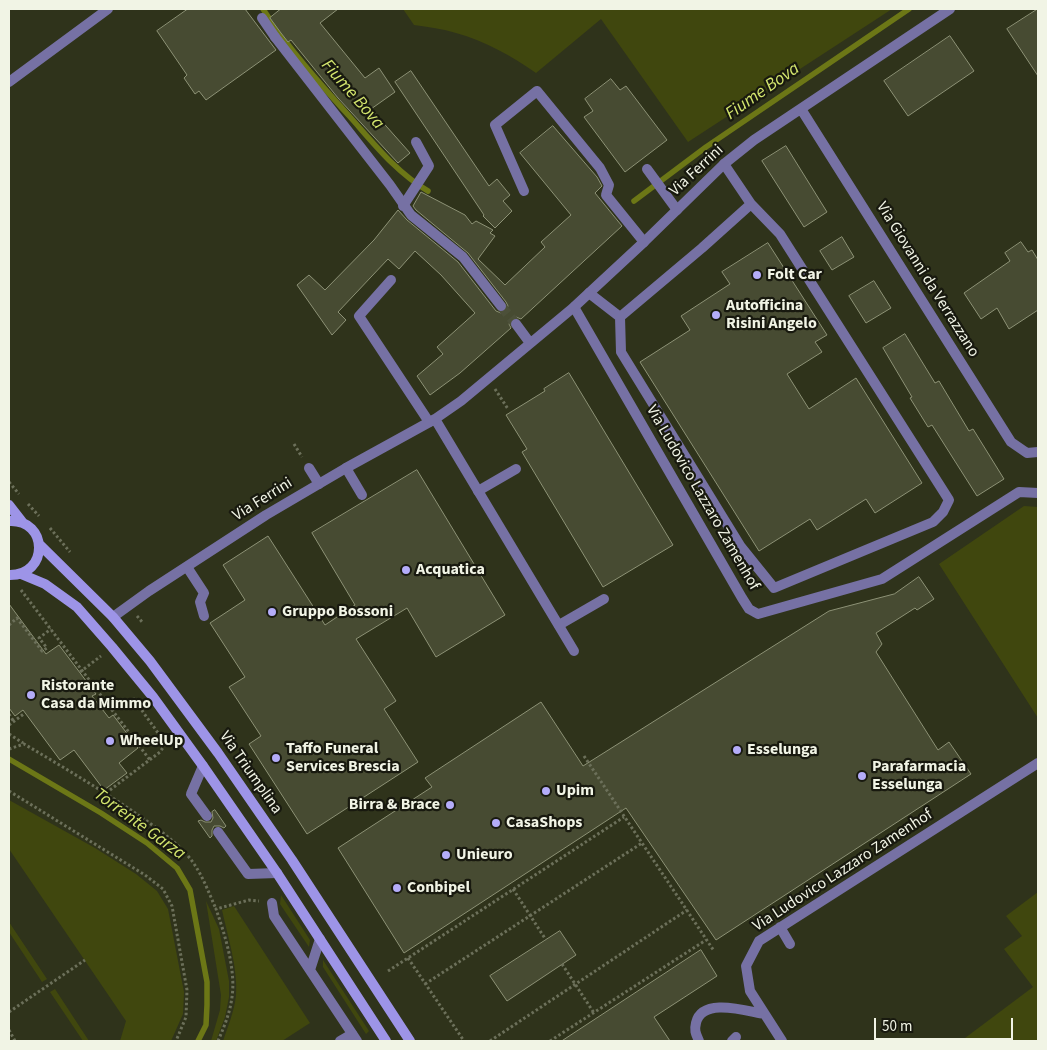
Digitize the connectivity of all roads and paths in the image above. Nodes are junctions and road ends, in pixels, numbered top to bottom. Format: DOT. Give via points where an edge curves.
graph roads {
  1 [pos="108,9"];
  2 [pos="950,9"];
  3 [pos="262,18"];
  4 [pos="9,82"];
  5 [pos="801,109"];
  6 [pos="416,142"];
  7 [pos="724,164"];
  8 [pos="650,173"];
  9 [pos="524,191"];
  10 [pos="751,204"];
  11 [pos="403,206"];
  12 [pos="677,210"];
  13 [pos="644,242"];
  14 [pos="392,280"];
  15 [pos="589,293"];
  16 [pos="501,306"];
  17 [pos="574,306"];
  18 [pos="620,317"];
  19 [pos="516,324"];
  20 [pos="530,343"];
  21 [pos="503,402"];
  22 [pos="508,410"];
  23 [pos="432,420"];
  24 [pos="1038,452"];
  25 [pos="309,468"];
  26 [pos="346,468"];
  27 [pos="516,469"];
  28 [pos="9,482"];
  29 [pos="319,484"];
  30 [pos="478,491"];
  31 [pos="1038,494"];
  32 [pos="362,495"];
  33 [pos="9,505"];
  34 [pos="43,520"];
  35 [pos="9,521"];
  36 [pos="23,523"];
  37 [pos="49,527"];
  38 [pos="39,544"];
  39 [pos="73,556"];
  40 [pos="187,567"];
  41 [pos="21,574"];
  42 [pos="9,575"];
  43 [pos="28,590"];
  44 [pos="604,599"];
  45 [pos="204,616"];
  46 [pos="113,617"];
  47 [pos="9,624"];
  48 [pos="559,626"];
  49 [pos="51,629"];
  50 [pos="97,649"];
  51 [pos="574,651"];
  52 [pos="102,655"];
  53 [pos="107,663"];
  54 [pos="81,672"];
  55 [pos="129,692"];
  56 [pos="25,713"];
  57 [pos="9,714"];
  58 [pos="14,722"];
  59 [pos="9,725"];
  60 [pos="9,734"];
  61 [pos="24,744"];
  62 [pos="9,749"];
  63 [pos="584,756"];
  64 [pos="150,760"];
  65 [pos="1038,763"];
  66 [pos="203,766"];
  67 [pos="9,791"];
  68 [pos="106,793"];
  69 [pos="207,816"];
  70 [pos="624,817"];
  71 [pos="218,832"];
  72 [pos="642,843"];
  73 [pos="277,873"];
  74 [pos="513,889"];
  75 [pos="272,902"];
  76 [pos="216,910"];
  77 [pos="687,910"];
  78 [pos="530,915"];
  79 [pos="780,927"];
  80 [pos="320,939"];
  81 [pos="546,940"];
  82 [pos="706,940"];
  83 [pos="790,944"];
  84 [pos="714,951"];
  85 [pos="408,958"];
  86 [pos="84,960"];
  87 [pos="562,964"];
  88 [pos="310,970"];
  89 [pos="388,971"];
  90 [pos="425,984"];
  91 [pos="576,985"];
  92 [pos="9,1012"];
  93 [pos="594,1013"];
  94 [pos="764,1014"];
  95 [pos="9,1030"];
  96 [pos="354,1037"];
  97 [pos="15,1041"];
  98 [pos="176,1041"];
  99 [pos="218,1041"];
  100 [pos="340,1041"];
  101 [pos="386,1041"];
  102 [pos="410,1041"];
  103 [pos="464,1041"];
  104 [pos="490,1041"];
  105 [pos="550,1041"];
  106 [pos="699,1041"];
  107 [pos="782,1041"];
  1 -- 4 [label="street"];
  2 -- 5 [label="street, Via Ferrini"];
  3 -- 11 [label="street"];
  5 -- 7 [label="street, Via Ferrini"];
  5 -- 24 [label="street, Via Giovanni da Verrazzano" via="1011,442 1027,453"];
  6 -- 11 [label="street" via="428,166"];
  7 -- 10 [label="street"];
  7 -- 12 [label="street, Via Ferrini"];
  8 -- 12 [label="street"];
  9 -- 13 [label="street" via="495,125 537,91 600,168 608,185 606,195"];
  10 -- 18 [label="street"];
  10 -- 18 [label="street" via="780,234 949,500 932,522 774,588 741,547 621,352"];
  11 -- 16 [label="street" via="463,258"];
  12 -- 13 [label="street, Via Ferrini"];
  13 -- 15 [label="street, Via Ferrini"];
  14 -- 23 [label="street" via="359,316"];
  15 -- 17 [label="street, Via Ferrini"];
  15 -- 18 [label="street"];
  17 -- 20 [label="street, Via Ferrini"];
  17 -- 31 [label="street, Via Ludovico Lazzaro Zamenhof" via="742,598 749,609 758,614 882,579 1019,492"];
  19 -- 20 [label="street"];
  20 -- 23 [label="street, Via Ferrini" via="461,401"];
  21 -- 22 [label="path"];
  23 -- 26 [label="street, Via Ferrini"];
  23 -- 30 [label="street"];
  25 -- 29 [label="street"];
  26 -- 29 [label="street, Via Ferrini"];
  26 -- 32 [label="street"];
  27 -- 30 [label="street"];
  28 -- 34 [label="path"];
  29 -- 40 [label="street, Via Ferrini"];
  30 -- 48 [label="street"];
  33 -- 36 [label="main road, Via Triumplina"];
  35 -- 36 [label="main road"];
  36 -- 38 [label="main road, Via Triumplina" via="34,531"];
  37 -- 39 [label="path"];
  38 -- 41 [label="main road" via="37,560"];
  38 -- 46 [label="main road, Via Triumplina"];
  40 -- 45 [label="street" via="204,593 200,602"];
  40 -- 46 [label="street, Via Ferrini"];
  41 -- 42 [label="main road"];
  41 -- 66 [label="main road" via="45,584 77,608 135,675"];
  43 -- 49 [label="path" via="21,590"];
  44 -- 48 [label="street"];
  46 -- 102 [label="main road, Via Triumplina" via="218,752"];
  47 -- 49 [label="path" via="17,618 42,651 47,648 39,638"];
  48 -- 51 [label="street"];
  49 -- 54 [label="path"];
  50 -- 52 [label="path"];
  52 -- 53 [label="path"];
  52 -- 54 [label="path"];
  54 -- 64 [label="path"];
  55 -- 64 [label="path" via="164,746"];
  56 -- 58 [label="path"];
  57 -- 58 [label="path"];
  58 -- 59 [label="path"];
  60 -- 61 [label="path"];
  61 -- 62 [label="path"];
  61 -- 68 [label="path"];
  63 -- 70 [label="path"];
  64 -- 68 [label="path"];
  65 -- 79 [label="street, Via Ludovico Lazzaro Zamenhof"];
  66 -- 69 [label="street" via="191,794"];
  66 -- 73 [label="main road"];
  67 -- 98 [label="path" via="163,889 172,906 187,990 186,1017"];
  68 -- 76 [label="path" via="151,824 189,856 203,878"];
  70 -- 72 [label="path"];
  70 -- 74 [label="path"];
  71 -- 73 [label="street" via="248,874"];
  72 -- 77 [label="path"];
  72 -- 78 [label="path"];
  73 -- 80 [label="main road"];
  74 -- 78 [label="path"];
  74 -- 85 [label="path"];
  75 -- 76 [label="path" via="249,900"];
  75 -- 88 [label="street" via="274,916"];
  76 -- 99 [label="path" via="224,932 233,979 228,1017"];
  77 -- 82 [label="path"];
  77 -- 91 [label="path"];
  78 -- 81 [label="path"];
  78 -- 90 [label="path"];
  79 -- 83 [label="street"];
  79 -- 94 [label="street, Via Ludovico Lazzaro Zamenhof" via="759,941 746,966 750,991"];
  80 -- 88 [label="street"];
  80 -- 101 [label="main road"];
  82 -- 84 [label="path"];
  82 -- 93 [label="path"];
  85 -- 89 [label="path"];
  85 -- 90 [label="path"];
  86 -- 92 [label="path"];
  87 -- 91 [label="path"];
  88 -- 96 [label="street"];
  90 -- 103 [label="path"];
  91 -- 93 [label="path"];
  91 -- 104 [label="path"];
  93 -- 105 [label="path"];
  94 -- 106 [label="street" via="723,1007 708,1008 698,1017 694,1030"];
  94 -- 107 [label="street, Via Ludovico Lazzaro Zamenhof"];
  95 -- 97 [label="path"];
  96 -- 100 [label="street"];
}
